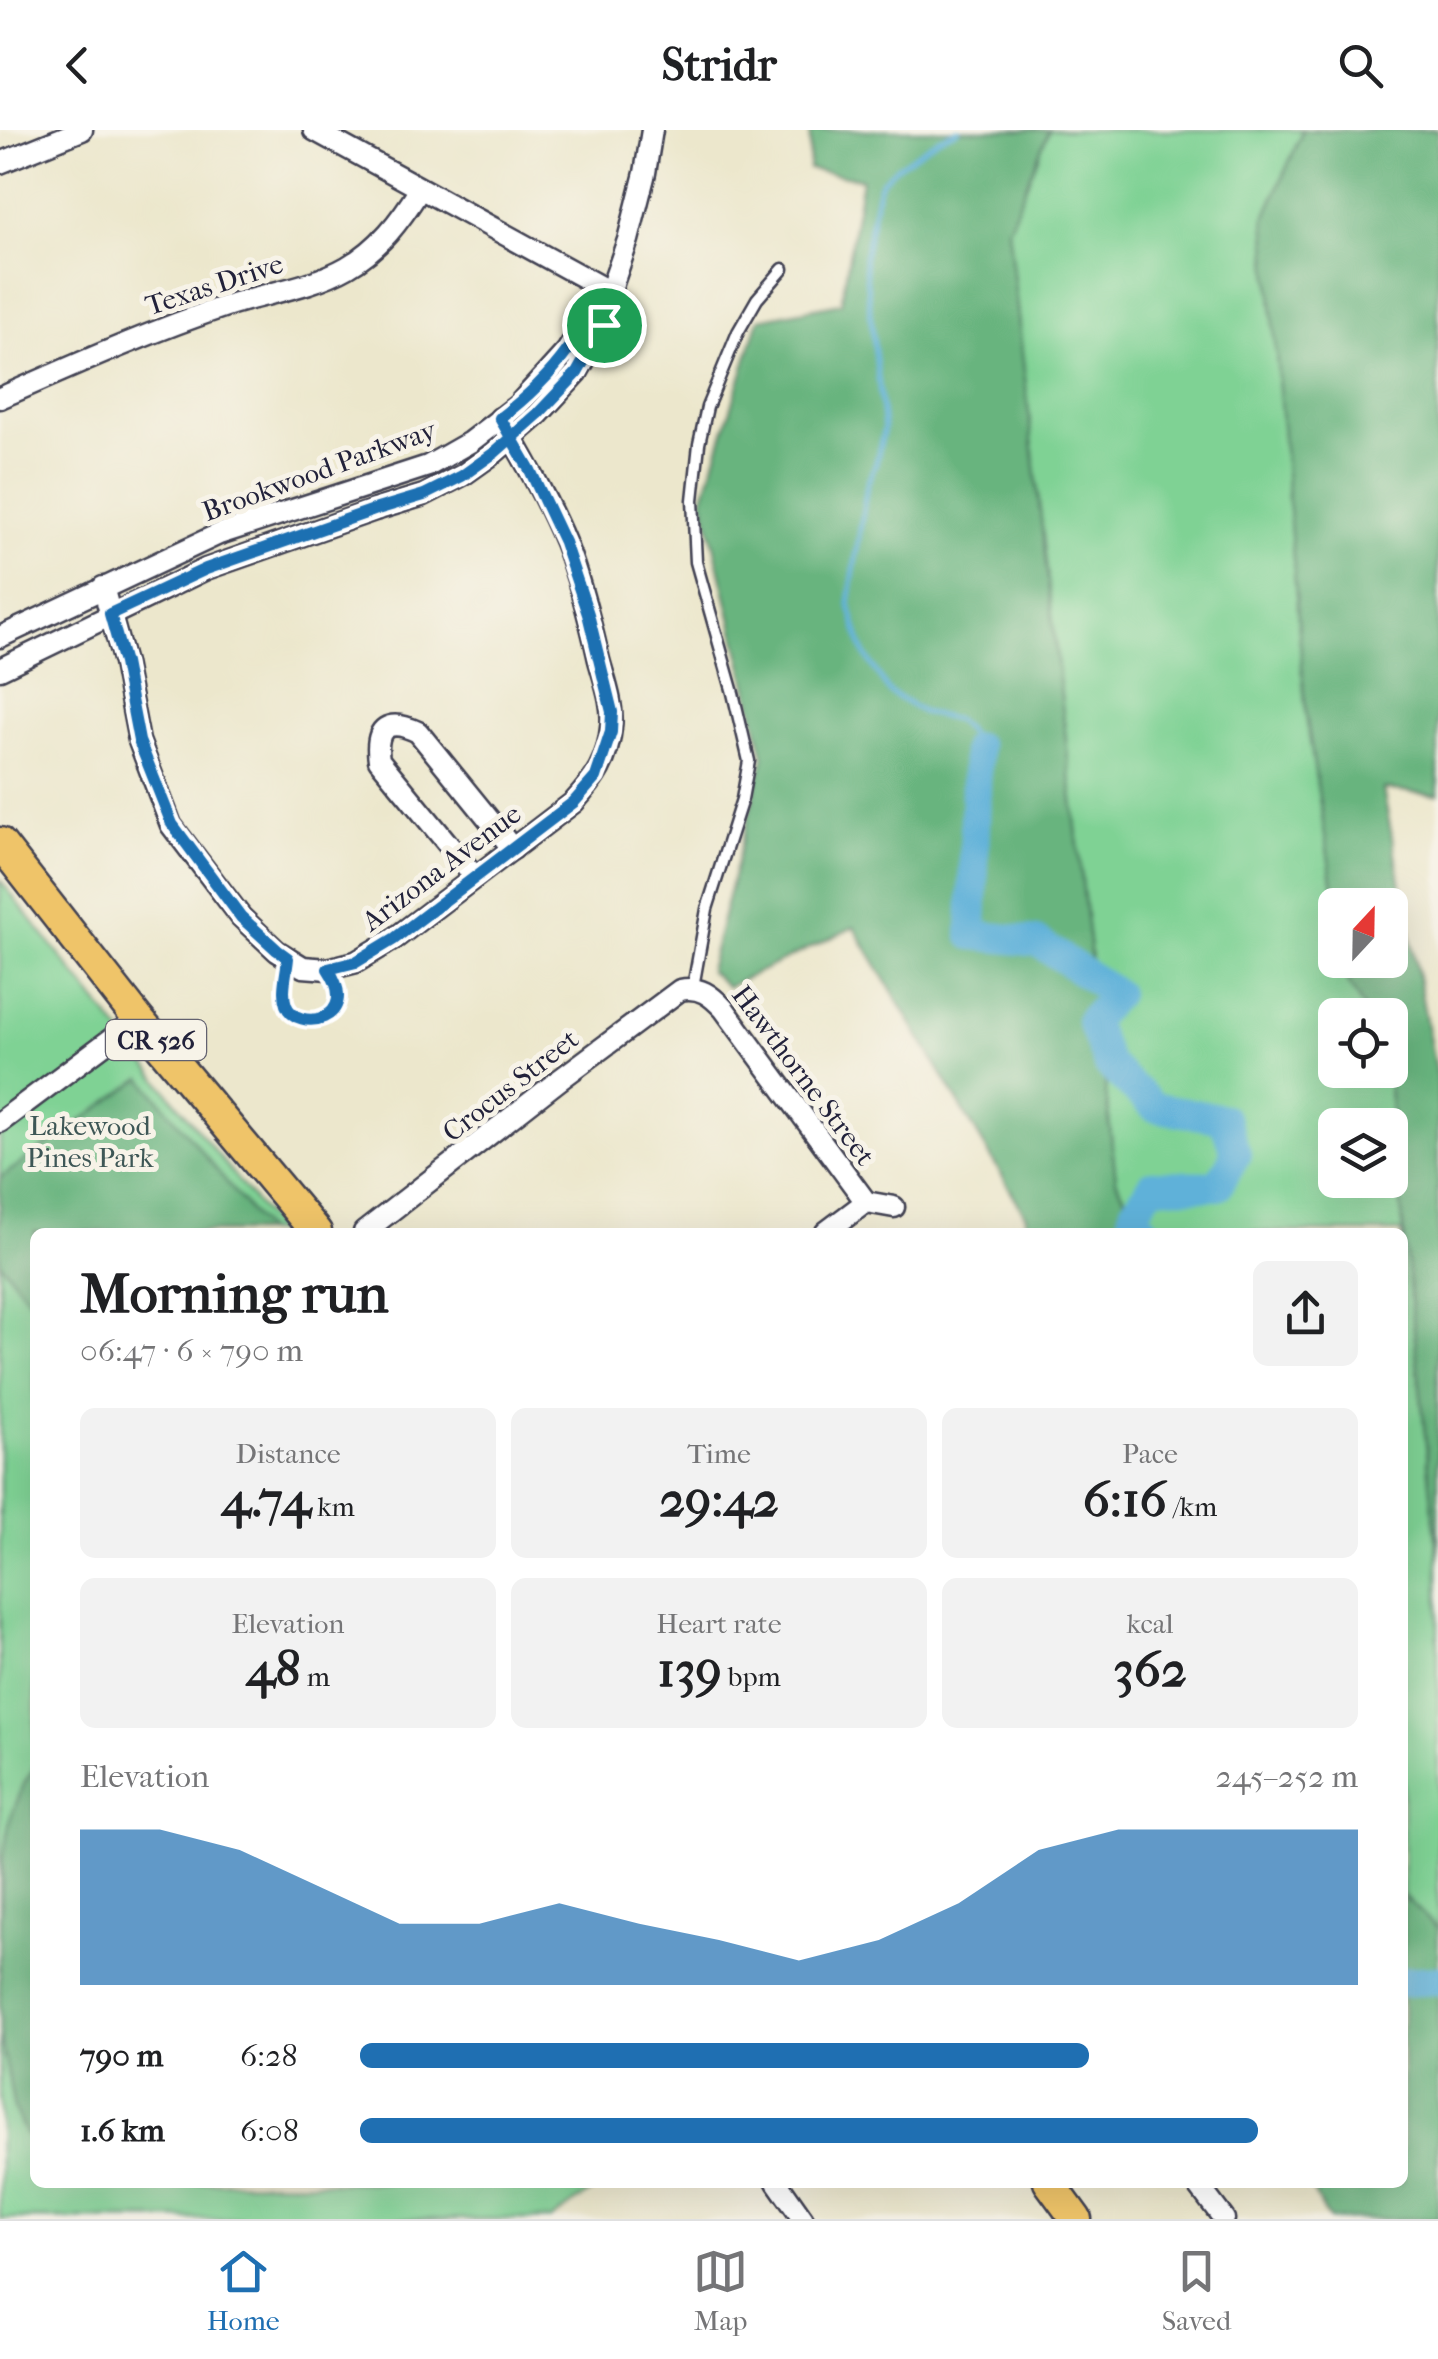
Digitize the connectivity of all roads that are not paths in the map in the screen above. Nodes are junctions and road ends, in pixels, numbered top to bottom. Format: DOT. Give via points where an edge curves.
graph roads {
  1 [pos="82,130"];
  2 [pos="314,130"];
  3 [pos="652,130"];
  4 [pos="0,162"];
  5 [pos="420,189"];
  6 [pos="783,269"];
  7 [pos="610,292"];
  8 [pos="0,398"];
  9 [pos="500,418"];
  10 [pos="512,438"];
  11 [pos="103,587"];
  12 [pos="110,614"];
  13 [pos="2,632"];
  14 [pos="23,657"];
  15 [pos="0,669"];
  16 [pos="0,844"];
  17 [pos="512,849"];
  18 [pos="475,877"];
  19 [pos="288,958"];
  20 [pos="328,969"];
  21 [pos="693,987"];
  22 [pos="138,1018"];
  23 [pos="0,1122"];
  24 [pos="866,1202"];
  25 [pos="894,1207"];
  26 [pos="313,1228"];
  27 [pos="369,1228"];
  28 [pos="831,1228"];
  29 [pos="781,2188"];
  30 [pos="1053,2188"];
  31 [pos="1201,2188"];
  32 [pos="803,2219"];
  33 [pos="1076,2219"];
  34 [pos="1224,2219"];
  1 -- 4 [label="street"];
  2 -- 5 [label="street"];
  3 -- 7 [label="street, Brookwood Parkway"];
  5 -- 7 [label="street"];
  5 -- 8 [label="street, Texas Drive" via="397,225 345,268 229,305"];
  6 -- 21 [label="lane" via="738,332 699,444 696,562 748,761"];
  7 -- 9 [label="street, Brookwood Parkway" via="567,352"];
  7 -- 10 [label="street, Brookwood Parkway" via="604,325 577,373"];
  9 -- 10 [label="street, Arizona Avenue"];
  9 -- 11 [label="street, Brookwood Parkway" via="428,466 219,534"];
  10 -- 12 [label="street, Brookwood Parkway" via="424,495 206,569"];
  10 -- 17 [label="street, Arizona Avenue" via="564,542 612,712 596,777"];
  11 -- 12 [label="street"];
  11 -- 13 [label="street, Brookwood Parkway"];
  12 -- 14 [label="street, Brookwood Parkway"];
  12 -- 19 [label="street" via="139,741 172,824 241,917"];
  13 -- 14 [label="street"];
  14 -- 15 [label="street, Brookwood Parkway"];
  16 -- 22 [label="main road, CR 526"];
  17 -- 18 [label="street, Arizona Avenue"];
  17 -- 18 [label="street" via="418,732 390,725 377,744 379,760"];
  18 -- 20 [label="street, Arizona Avenue" via="394,939 356,962"];
  19 -- 20 [label="street"];
  19 -- 20 [label="lane" via="284,998 300,1019 336,1007 340,994"];
  21 -- 24 [label="street, Hawthorne Street" via="724,1009"];
  21 -- 27 [label="street, Crocus Street" via="680,990"];
  22 -- 23 [label="street"];
  22 -- 26 [label="main road, CR 526"];
  24 -- 25 [label="street"];
  24 -- 28 [label="street"];
  29 -- 32 [label="street"];
  30 -- 33 [label="main road"];
  31 -- 34 [label="street"];
}
